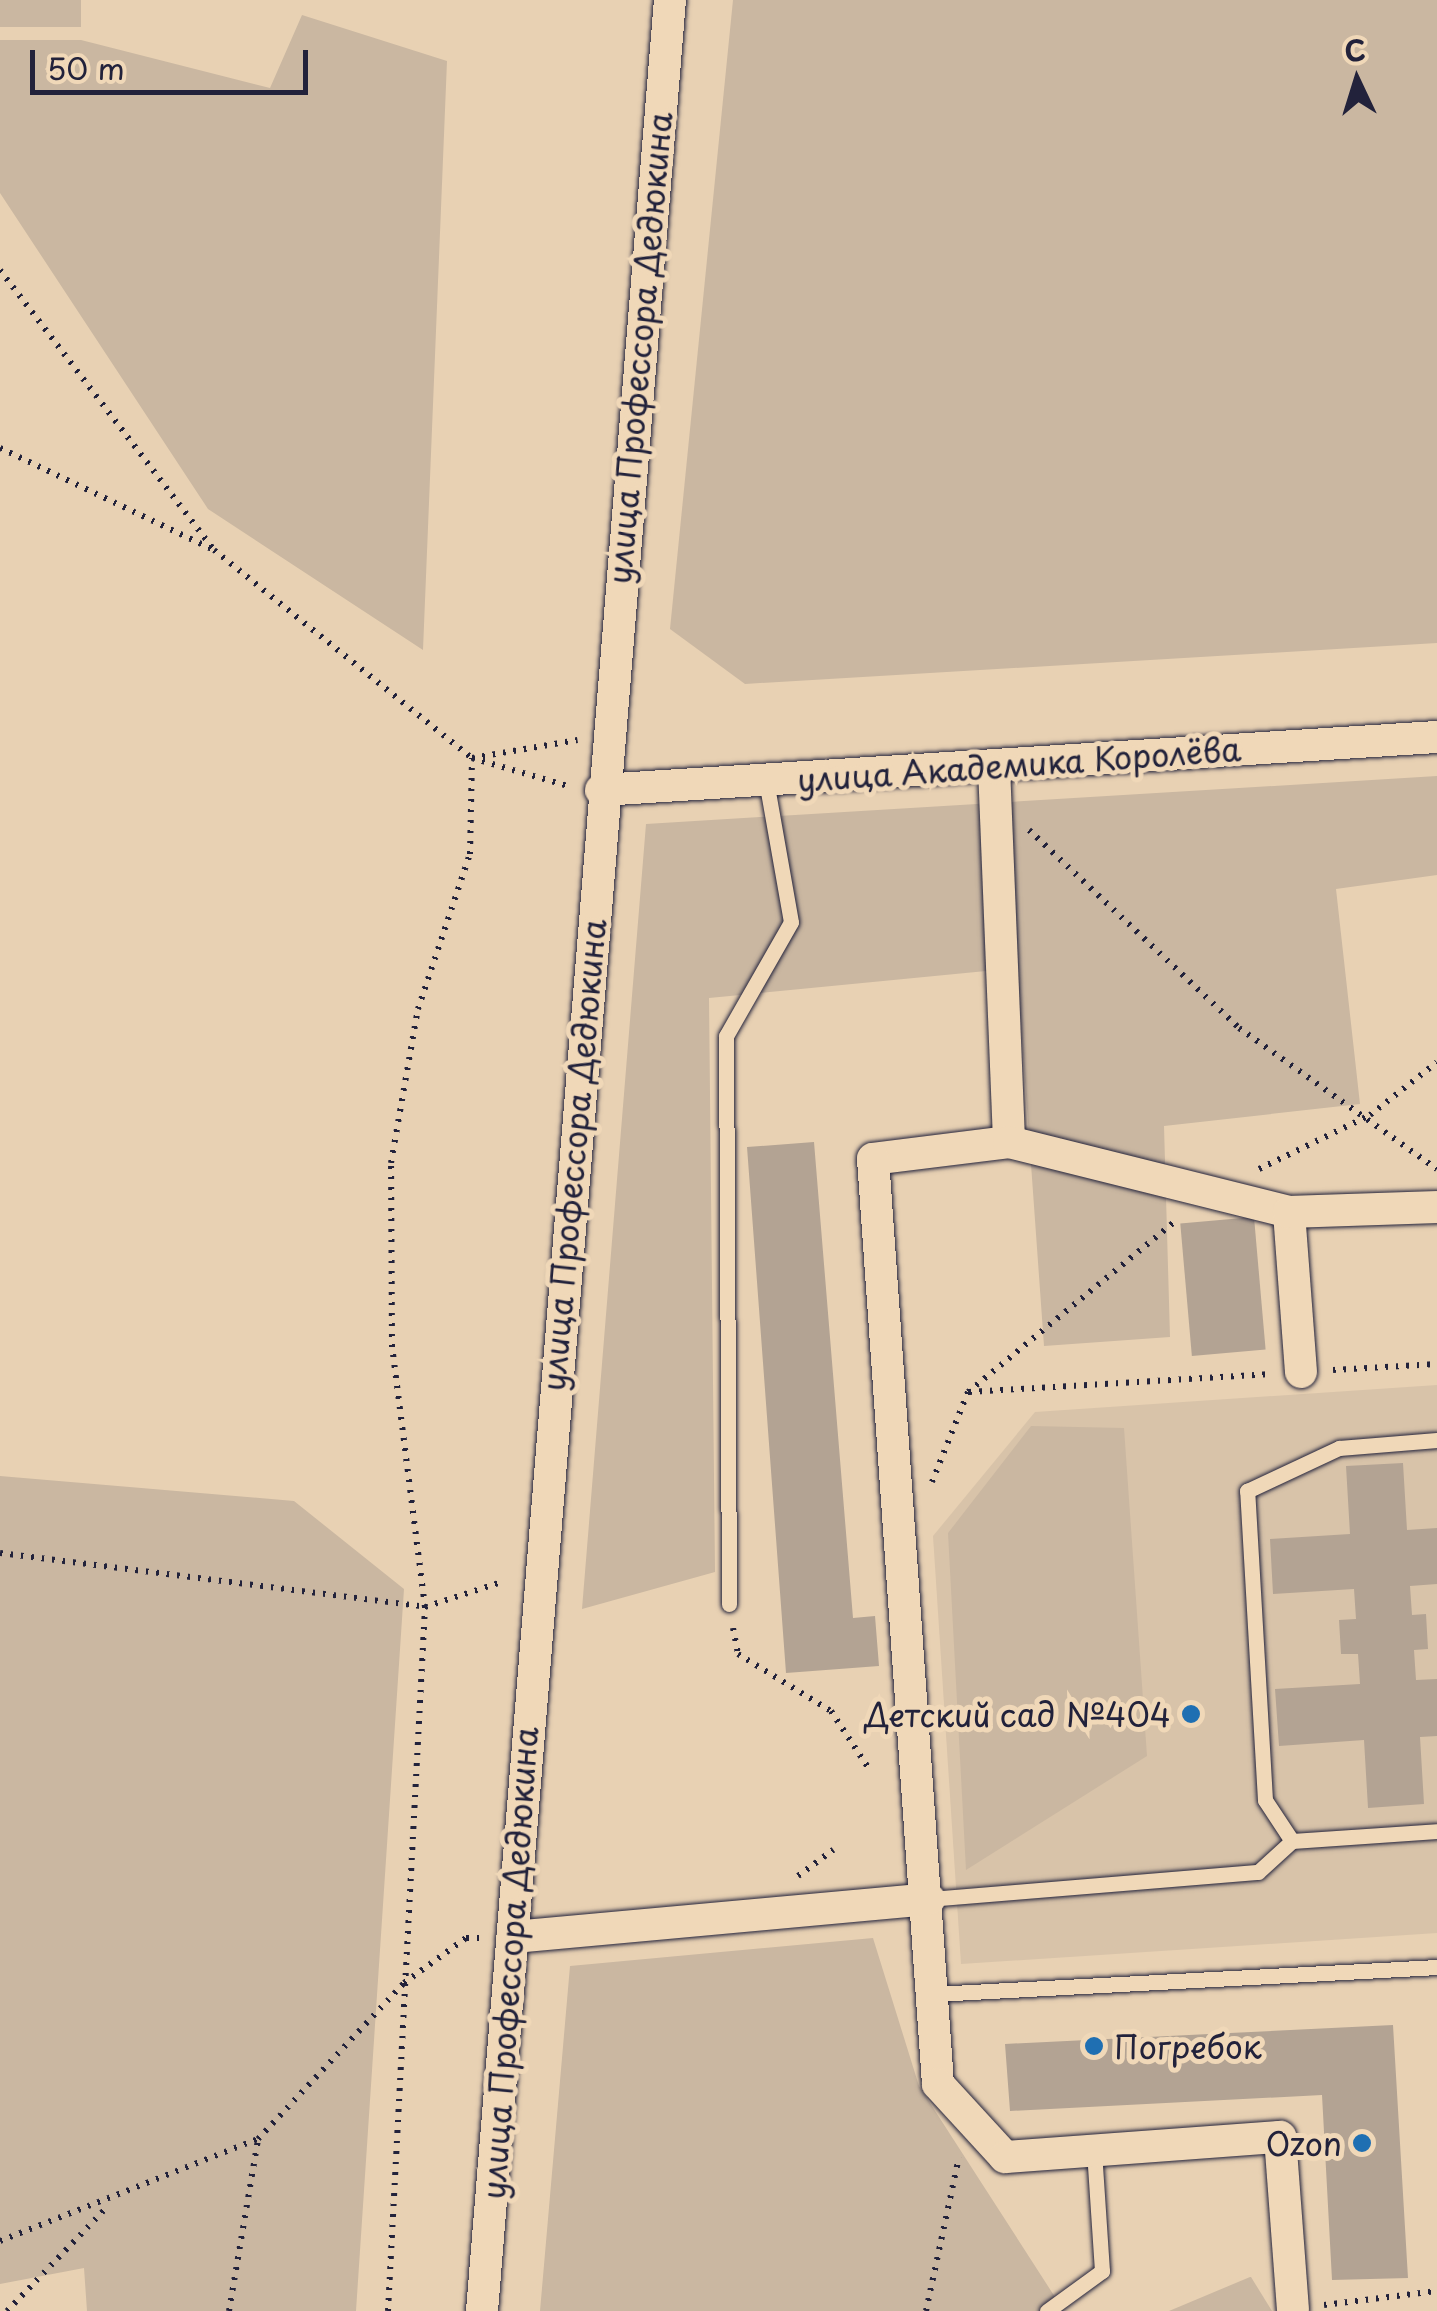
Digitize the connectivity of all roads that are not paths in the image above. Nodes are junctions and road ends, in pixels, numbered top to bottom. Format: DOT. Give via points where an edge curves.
graph roads {
  1 [pos="670,0"];
  2 [pos="1437,736"];
  3 [pos="766,780"];
  4 [pos="995,782"];
  5 [pos="589,790"];
  6 [pos="1010,1142"];
  7 [pos="1437,1206"];
  8 [pos="1290,1212"];
  9 [pos="1301,1372"];
  10 [pos="1437,1440"];
  11 [pos="729,1604"];
  12 [pos="1437,1831"];
  13 [pos="1292,1841"];
  14 [pos="928,1899"];
  15 [pos="513,1938"];
  16 [pos="1437,1967"];
  17 [pos="934,1994"];
  18 [pos="1094,2152"];
  19 [pos="1293,2310"];
  20 [pos="482,2311"];
  21 [pos="1047,2311"];
  1 -- 5 [label="street, улица Профессора Дедюкина"];
  2 -- 4 [label="street, улица Академика Королёва"];
  3 -- 4 [label="street, улица Академика Королёва"];
  3 -- 5 [label="street, улица Академика Королёва"];
  3 -- 11 [label="lane" via="790,922 726,1036"];
  4 -- 6 [label="street"];
  5 -- 15 [label="street, улица Профессора Дедюкина"];
  6 -- 8 [label="street"];
  6 -- 14 [label="street" via="873,1159"];
  7 -- 8 [label="street"];
  8 -- 9 [label="street"];
  10 -- 13 [label="lane" via="1338,1448 1248,1490 1265,1800"];
  12 -- 13 [label="lane"];
  13 -- 14 [label="lane" via="1258,1872"];
  14 -- 15 [label="street"];
  14 -- 17 [label="street"];
  15 -- 20 [label="street, улица Профессора Дедюкина"];
  16 -- 17 [label="lane"];
  17 -- 18 [label="street" via="938,2084 1005,2157"];
  18 -- 19 [label="street" via="1280,2138"];
  18 -- 21 [label="lane" via="1102,2271"];
}
